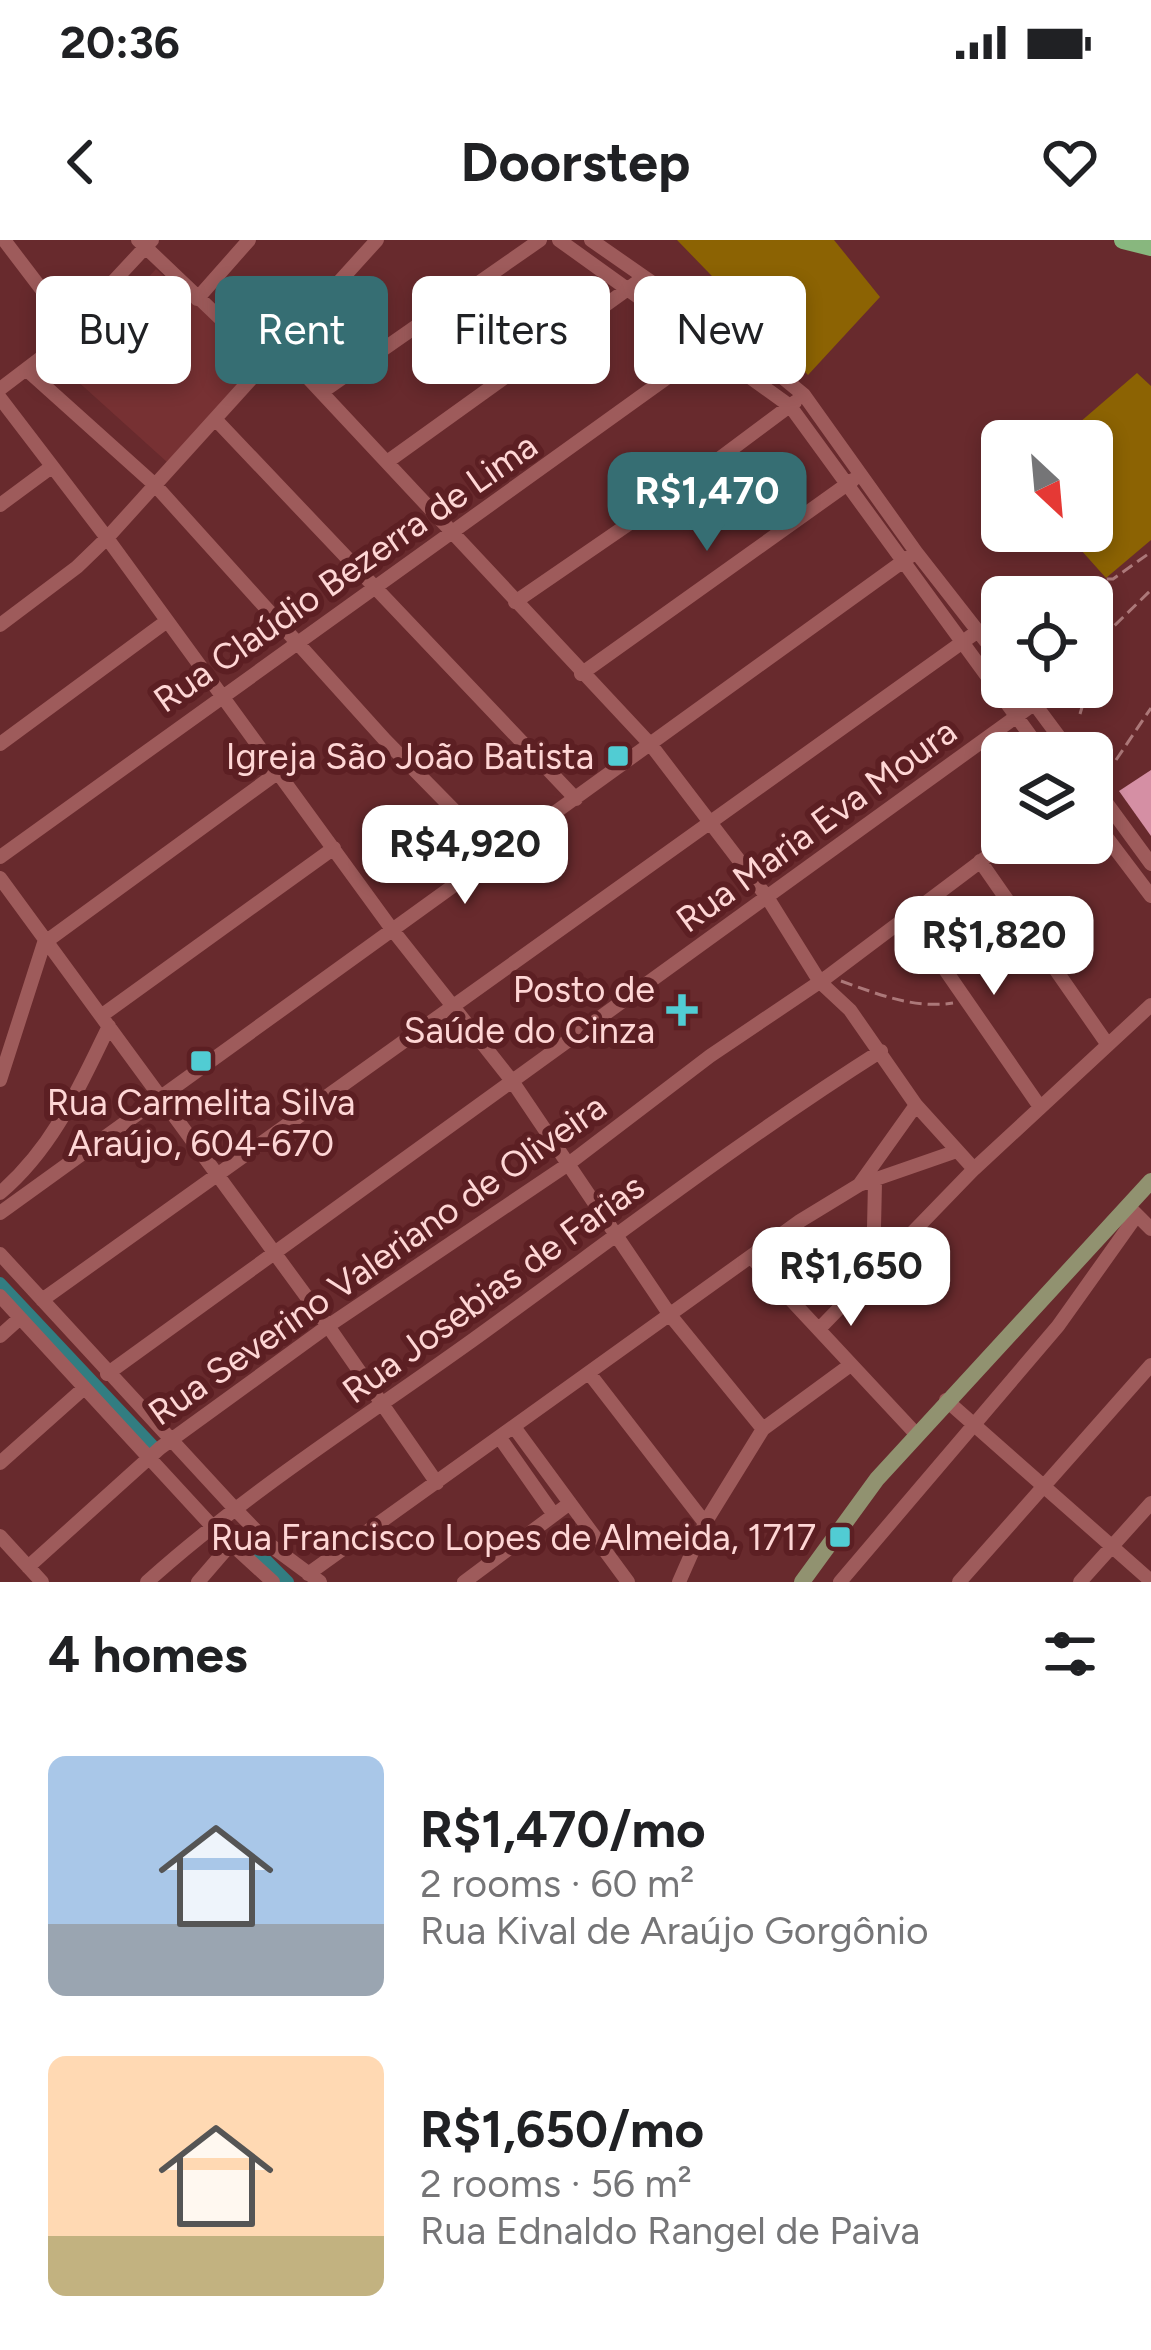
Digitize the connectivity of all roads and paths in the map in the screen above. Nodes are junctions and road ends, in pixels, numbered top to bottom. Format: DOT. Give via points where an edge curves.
graph roads {
  1 [pos="4,240"];
  2 [pos="250,240"];
  3 [pos="377,240"];
  4 [pos="539,240"];
  5 [pos="559,240"];
  6 [pos="591,240"];
  7 [pos="1123,240"];
  8 [pos="145,243"];
  9 [pos="1151,247"];
  10 [pos="116,276"];
  11 [pos="345,276"];
  12 [pos="642,276"];
  13 [pos="36,283"];
  14 [pos="634,286"];
  15 [pos="631,289"];
  16 [pos="634,291"];
  17 [pos="196,299"];
  18 [pos="215,316"];
  19 [pos="36,361"];
  20 [pos="27,370"];
  21 [pos="248,384"];
  22 [pos="314,384"];
  23 [pos="661,384"];
  24 [pos="760,384"];
  25 [pos="792,384"];
  26 [pos="322,392"];
  27 [pos="0,393"];
  28 [pos="804,395"];
  29 [pos="790,406"];
  30 [pos="217,421"];
  31 [pos="387,462"];
  32 [pos="50,468"];
  33 [pos="862,474"];
  34 [pos="155,485"];
  35 [pos="847,485"];
  36 [pos="0,505"];
  37 [pos="454,533"];
  38 [pos="107,538"];
  39 [pos="916,552"];
  40 [pos="1151,552"];
  41 [pos="902,562"];
  42 [pos="1113,579"];
  43 [pos="375,589"];
  44 [pos="1151,590"];
  45 [pos="515,602"];
  46 [pos="167,621"];
  47 [pos="0,626"];
  48 [pos="1113,627"];
  49 [pos="981,628"];
  50 [pos="978,631"];
  51 [pos="981,635"];
  52 [pos="299,642"];
  53 [pos="959,643"];
  54 [pos="581,674"];
  55 [pos="220,698"];
  56 [pos="1028,708"];
  57 [pos="1083,708"];
  58 [pos="1151,708"];
  59 [pos="1081,714"];
  60 [pos="1016,717"];
  61 [pos="1027,732"];
  62 [pos="0,743"];
  63 [pos="651,745"];
  64 [pos="1116,760"];
  65 [pos="278,773"];
  66 [pos="576,799"];
  67 [pos="1113,812"];
  68 [pos="710,822"];
  69 [pos="1113,846"];
  70 [pos="334,848"];
  71 [pos="498,855"];
  72 [pos="0,856"];
  73 [pos="980,861"];
  74 [pos="1151,864"];
  75 [pos="0,878"];
  76 [pos="1151,896"];
  77 [pos="767,897"];
  78 [pos="908,916"];
  79 [pos="392,928"];
  80 [pos="44,943"];
  81 [pos="824,979"];
  82 [pos="966,1001"];
  83 [pos="1151,1005"];
  84 [pos="453,1006"];
  85 [pos="105,1021"];
  86 [pos="1108,1045"];
  87 [pos="880,1051"];
  88 [pos="0,1080"];
  89 [pos="512,1081"];
  90 [pos="161,1096"];
  91 [pos="916,1105"];
  92 [pos="1040,1107"];
  93 [pos="957,1151"];
  94 [pos="567,1166"];
  95 [pos="974,1169"];
  96 [pos="219,1175"];
  97 [pos="1151,1181"];
  98 [pos="867,1184"];
  99 [pos="0,1193"];
  100 [pos="1132,1210"];
  101 [pos="0,1213"];
  102 [pos="1151,1229"];
  103 [pos="615,1238"];
  104 [pos="273,1253"];
  105 [pos="0,1254"];
  106 [pos="751,1258"];
  107 [pos="873,1273"];
  108 [pos="0,1296"];
  109 [pos="42,1300"];
  110 [pos="670,1315"];
  111 [pos="20,1318"];
  112 [pos="328,1326"];
  113 [pos="820,1328"];
  114 [pos="0,1336"];
  115 [pos="1151,1365"];
  116 [pos="849,1366"];
  117 [pos="590,1373"];
  118 [pos="107,1374"];
  119 [pos="83,1389"];
  120 [pos="946,1400"];
  121 [pos="383,1405"];
  122 [pos="975,1426"];
  123 [pos="514,1427"];
  124 [pos="763,1429"];
  125 [pos="916,1435"];
  126 [pos="500,1438"];
  127 [pos="173,1439"];
  128 [pos="149,1458"];
  129 [pos="0,1463"];
  130 [pos="437,1483"];
  131 [pos="1043,1485"];
  132 [pos="570,1503"];
  133 [pos="1151,1503"];
  134 [pos="236,1510"];
  135 [pos="554,1515"];
  136 [pos="705,1523"];
  137 [pos="211,1525"];
  138 [pos="0,1537"];
  139 [pos="230,1545"];
  140 [pos="1112,1547"];
  141 [pos="28,1567"];
  142 [pos="314,1578"];
  143 [pos="625,1581"];
  144 [pos="1151,1581"];
  145 [pos="42,1582"];
  146 [pos="147,1582"];
  147 [pos="198,1582"];
  148 [pos="273,1582"];
  149 [pos="464,1582"];
  150 [pos="679,1582"];
  151 [pos="802,1582"];
  152 [pos="840,1582"];
  153 [pos="959,1582"];
  154 [pos="1080,1582"];
  1 -- 13 [label="street"];
  2 -- 17 [label="street"];
  3 -- 11 [label="street"];
  4 -- 26 [label="street"];
  5 -- 15 [label="street"];
  6 -- 12 [label="street"];
  7 -- 9 [label="highway"];
  8 -- 10 [label="street"];
  8 -- 17 [label="street"];
  14 -- 15 [label="street"];
  15 -- 16 [label="street"];
  15 -- 31 [label="street"];
  17 -- 18 [label="street"];
  19 -- 20 [label="street"];
  20 -- 27 [label="street"];
  20 -- 34 [label="street"];
  21 -- 30 [label="street"];
  22 -- 26 [label="street"];
  23 -- 37 [label="street, Rua Claúdio Bezerra de Lima"];
  24 -- 29 [label="street"];
  25 -- 28 [label="street"];
  26 -- 31 [label="street"];
  27 -- 32 [label="street"];
  28 -- 29 [label="street"];
  28 -- 33 [label="street"];
  29 -- 35 [label="street"];
  29 -- 45 [label="street"];
  30 -- 34 [label="street"];
  30 -- 43 [label="street"];
  31 -- 37 [label="street"];
  32 -- 36 [label="street"];
  32 -- 38 [label="street"];
  33 -- 35 [label="street"];
  33 -- 39 [label="street"];
  34 -- 38 [label="street"];
  34 -- 52 [label="street"];
  35 -- 41 [label="street"];
  35 -- 54 [label="street"];
  37 -- 43 [label="street, Rua Claúdio Bezerra de Lima"];
  37 -- 45 [label="street"];
  38 -- 46 [label="street"];
  38 -- 47 [label="street"];
  39 -- 41 [label="street"];
  39 -- 50 [label="street"];
  40 -- 42 [label="path"];
  41 -- 53 [label="street"];
  41 -- 63 [label="street"];
  43 -- 52 [label="street, Rua Claúdio Bezerra de Lima"];
  43 -- 66 [label="street"];
  44 -- 48 [label="path"];
  45 -- 54 [label="street"];
  46 -- 55 [label="street"];
  46 -- 62 [label="street"];
  49 -- 50 [label="path"];
  50 -- 51 [label="street"];
  50 -- 53 [label="street"];
  52 -- 55 [label="street, Rua Claúdio Bezerra de Lima"];
  52 -- 71 [label="street"];
  53 -- 60 [label="street"];
  53 -- 68 [label="street"];
  54 -- 63 [label="street"];
  55 -- 65 [label="street"];
  55 -- 72 [label="street, Rua Claúdio Bezerra de Lima"];
  56 -- 60 [label="street, Rua Maria Eva Moura"];
  57 -- 59 [label="path"];
  58 -- 64 [label="path"];
  60 -- 61 [label="street"];
  60 -- 77 [label="street, Rua Maria Eva Moura"];
  63 -- 66 [label="street"];
  63 -- 68 [label="street"];
  65 -- 70 [label="street"];
  65 -- 80 [label="street"];
  66 -- 71 [label="street"];
  67 -- 74 [label="street"];
  68 -- 77 [label="street"];
  68 -- 84 [label="street"];
  69 -- 76 [label="street"];
  70 -- 79 [label="street"];
  70 -- 85 [label="street"];
  71 -- 79 [label="street"];
  73 -- 78 [label="street, Rua Severino Valeriano de Oliveira"];
  73 -- 86 [label="street"];
  75 -- 80 [label="street"];
  77 -- 81 [label="street"];
  77 -- 89 [label="street, Rua Maria Eva Moura"];
  78 -- 81 [label="street, Rua Severino Valeriano de Oliveira"];
  78 -- 82 [label="street"];
  79 -- 84 [label="street"];
  79 -- 90 [label="street"];
  80 -- 85 [label="street"];
  80 -- 88 [label="street"];
  81 -- 82 [label="path" via="927,1007"];
  81 -- 87 [label="street"];
  81 -- 94 [label="street, Rua Severino Valeriano de Oliveira"];
  82 -- 92 [label="street"];
  83 -- 86 [label="street"];
  84 -- 89 [label="street"];
  84 -- 96 [label="street"];
  85 -- 90 [label="street"];
  85 -- 99 [label="street" via="63,1121"];
  86 -- 92 [label="street"];
  87 -- 91 [label="street"];
  87 -- 103 [label="street, Rua Josebias de Farias" via="753,1133"];
  89 -- 94 [label="street"];
  89 -- 104 [label="street, Rua Maria Eva Moura"];
  90 -- 96 [label="street"];
  90 -- 101 [label="street"];
  91 -- 93 [label="street"];
  91 -- 98 [label="street"];
  92 -- 95 [label="street"];
  93 -- 95 [label="street"];
  93 -- 98 [label="street"];
  94 -- 103 [label="street"];
  94 -- 112 [label="street, Rua Severino Valeriano de Oliveira"];
  95 -- 107 [label="street"];
  96 -- 104 [label="street"];
  96 -- 109 [label="street"];
  97 -- 100 [label="main road"];
  98 -- 106 [label="street"];
  98 -- 107 [label="street"];
  100 -- 102 [label="street"];
  100 -- 120 [label="main road"];
  100 -- 122 [label="street" via="1065,1316"];
  103 -- 110 [label="street"];
  103 -- 121 [label="street, Rua Josebias de Farias"];
  104 -- 112 [label="street"];
  104 -- 118 [label="street, Rua Maria Eva Moura"];
  105 -- 109 [label="street"];
  106 -- 110 [label="street"];
  106 -- 113 [label="street"];
  107 -- 113 [label="street"];
  108 -- 111 [label="street"];
  109 -- 118 [label="street"];
  110 -- 117 [label="street"];
  110 -- 124 [label="street"];
  111 -- 114 [label="street"];
  111 -- 119 [label="street"];
  112 -- 121 [label="street"];
  112 -- 127 [label="street, Rua Severino Valeriano de Oliveira"];
  113 -- 116 [label="street"];
  115 -- 131 [label="street"];
  116 -- 124 [label="street"];
  116 -- 125 [label="street"];
  117 -- 123 [label="street"];
  117 -- 136 [label="street"];
  118 -- 127 [label="street"];
  119 -- 128 [label="street"];
  119 -- 129 [label="street"];
  120 -- 122 [label="street"];
  120 -- 125 [label="main road"];
  121 -- 130 [label="street"];
  121 -- 134 [label="street, Rua Josebias de Farias"];
  122 -- 131 [label="street"];
  122 -- 152 [label="street"];
  123 -- 126 [label="street"];
  123 -- 132 [label="street"];
  124 -- 136 [label="street"];
  125 -- 151 [label="main road"];
  126 -- 130 [label="street"];
  126 -- 135 [label="street"];
  127 -- 128 [label="street, Rua Severino Valeriano de Oliveira"];
  127 -- 134 [label="street"];
  128 -- 137 [label="street"];
  128 -- 141 [label="street, Rua Severino Valeriano de Oliveira"];
  130 -- 142 [label="street"];
  131 -- 140 [label="street"];
  131 -- 153 [label="street"];
  132 -- 135 [label="street"];
  132 -- 143 [label="street"];
  133 -- 140 [label="street"];
  134 -- 137 [label="street, Rua Josebias de Farias"];
  134 -- 142 [label="street"];
  135 -- 149 [label="street"];
  136 -- 150 [label="street"];
  137 -- 139 [label="street"];
  137 -- 146 [label="street, Rua Josebias de Farias"];
  138 -- 141 [label="street"];
  139 -- 147 [label="street"];
  139 -- 148 [label="street"];
  140 -- 144 [label="street"];
  140 -- 154 [label="street"];
  141 -- 145 [label="street"];
}
